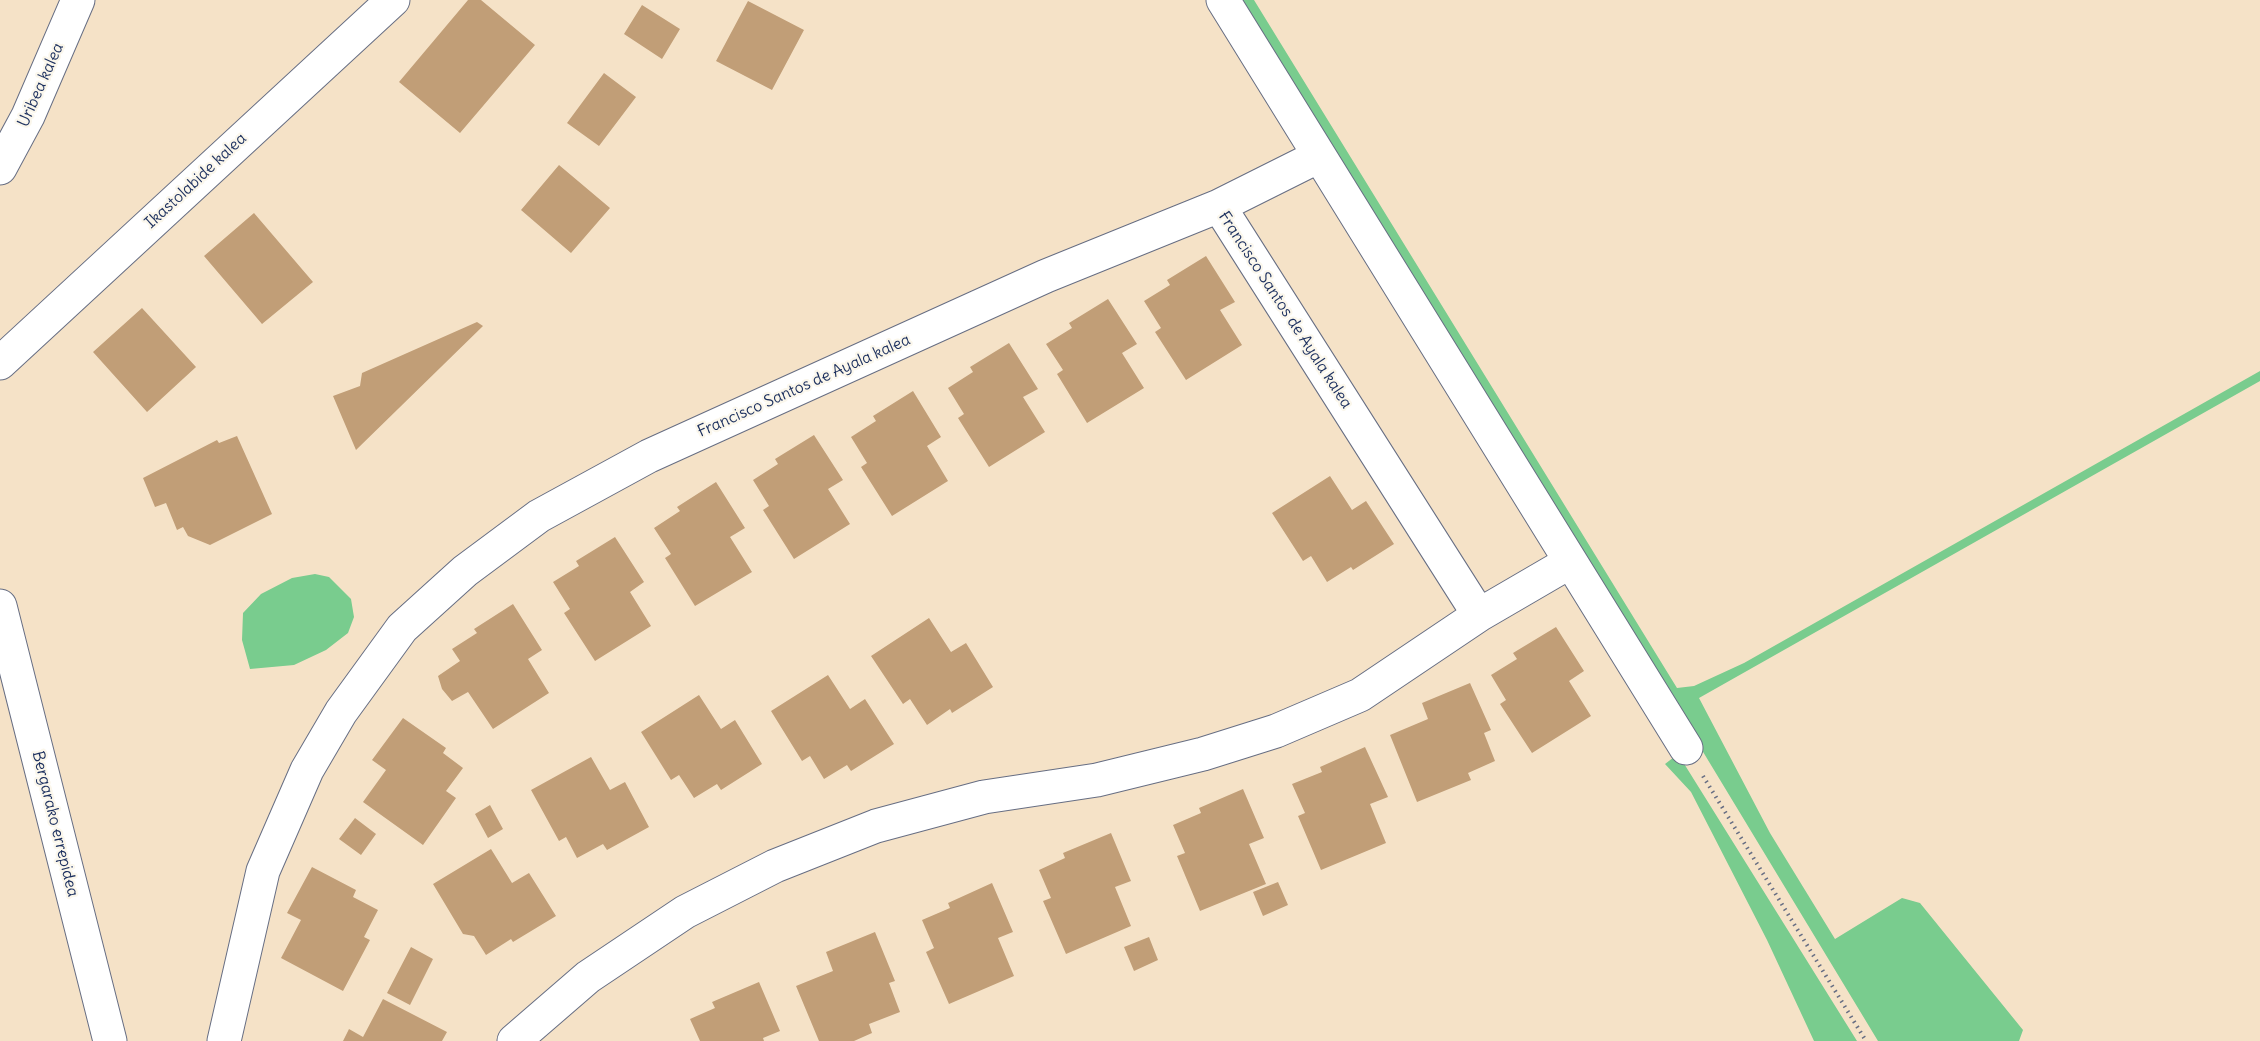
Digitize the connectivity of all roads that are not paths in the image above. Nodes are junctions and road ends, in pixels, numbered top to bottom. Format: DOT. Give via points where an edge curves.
graph roads {
  1 [pos="78,0"];
  2 [pos="393,0"];
  3 [pos="1223,0"];
  4 [pos="1319,156"];
  5 [pos="0,168"];
  6 [pos="1219,206"];
  7 [pos="0,363"];
  8 [pos="1570,562"];
  9 [pos="0,606"];
  10 [pos="1479,615"];
  11 [pos="1686,748"];
  12 [pos="110,1041"];
  13 [pos="224,1041"];
  14 [pos="514,1041"];
  1 -- 5 [label="street, Uribea kalea" via="28,116"];
  2 -- 7 [label="street, Ikastolabide kalea"];
  3 -- 4 [label="street"];
  4 -- 6 [label="street"];
  4 -- 8 [label="street"];
  6 -- 10 [label="street, Francisco Santos de Ayala kalea"];
  6 -- 13 [label="street, Francisco Santos de Ayala kalea" via="1046,276 649,456 539,516 465,571 402,628 341,712 307,770 263,871"];
  8 -- 10 [label="street"];
  8 -- 11 [label="street"];
  9 -- 12 [label="street, Bergarako errepidea"];
  10 -- 14 [label="street" via="1360,694 1276,731 1097,780 984,797 876,826 775,866 685,912 617,957"];
}
